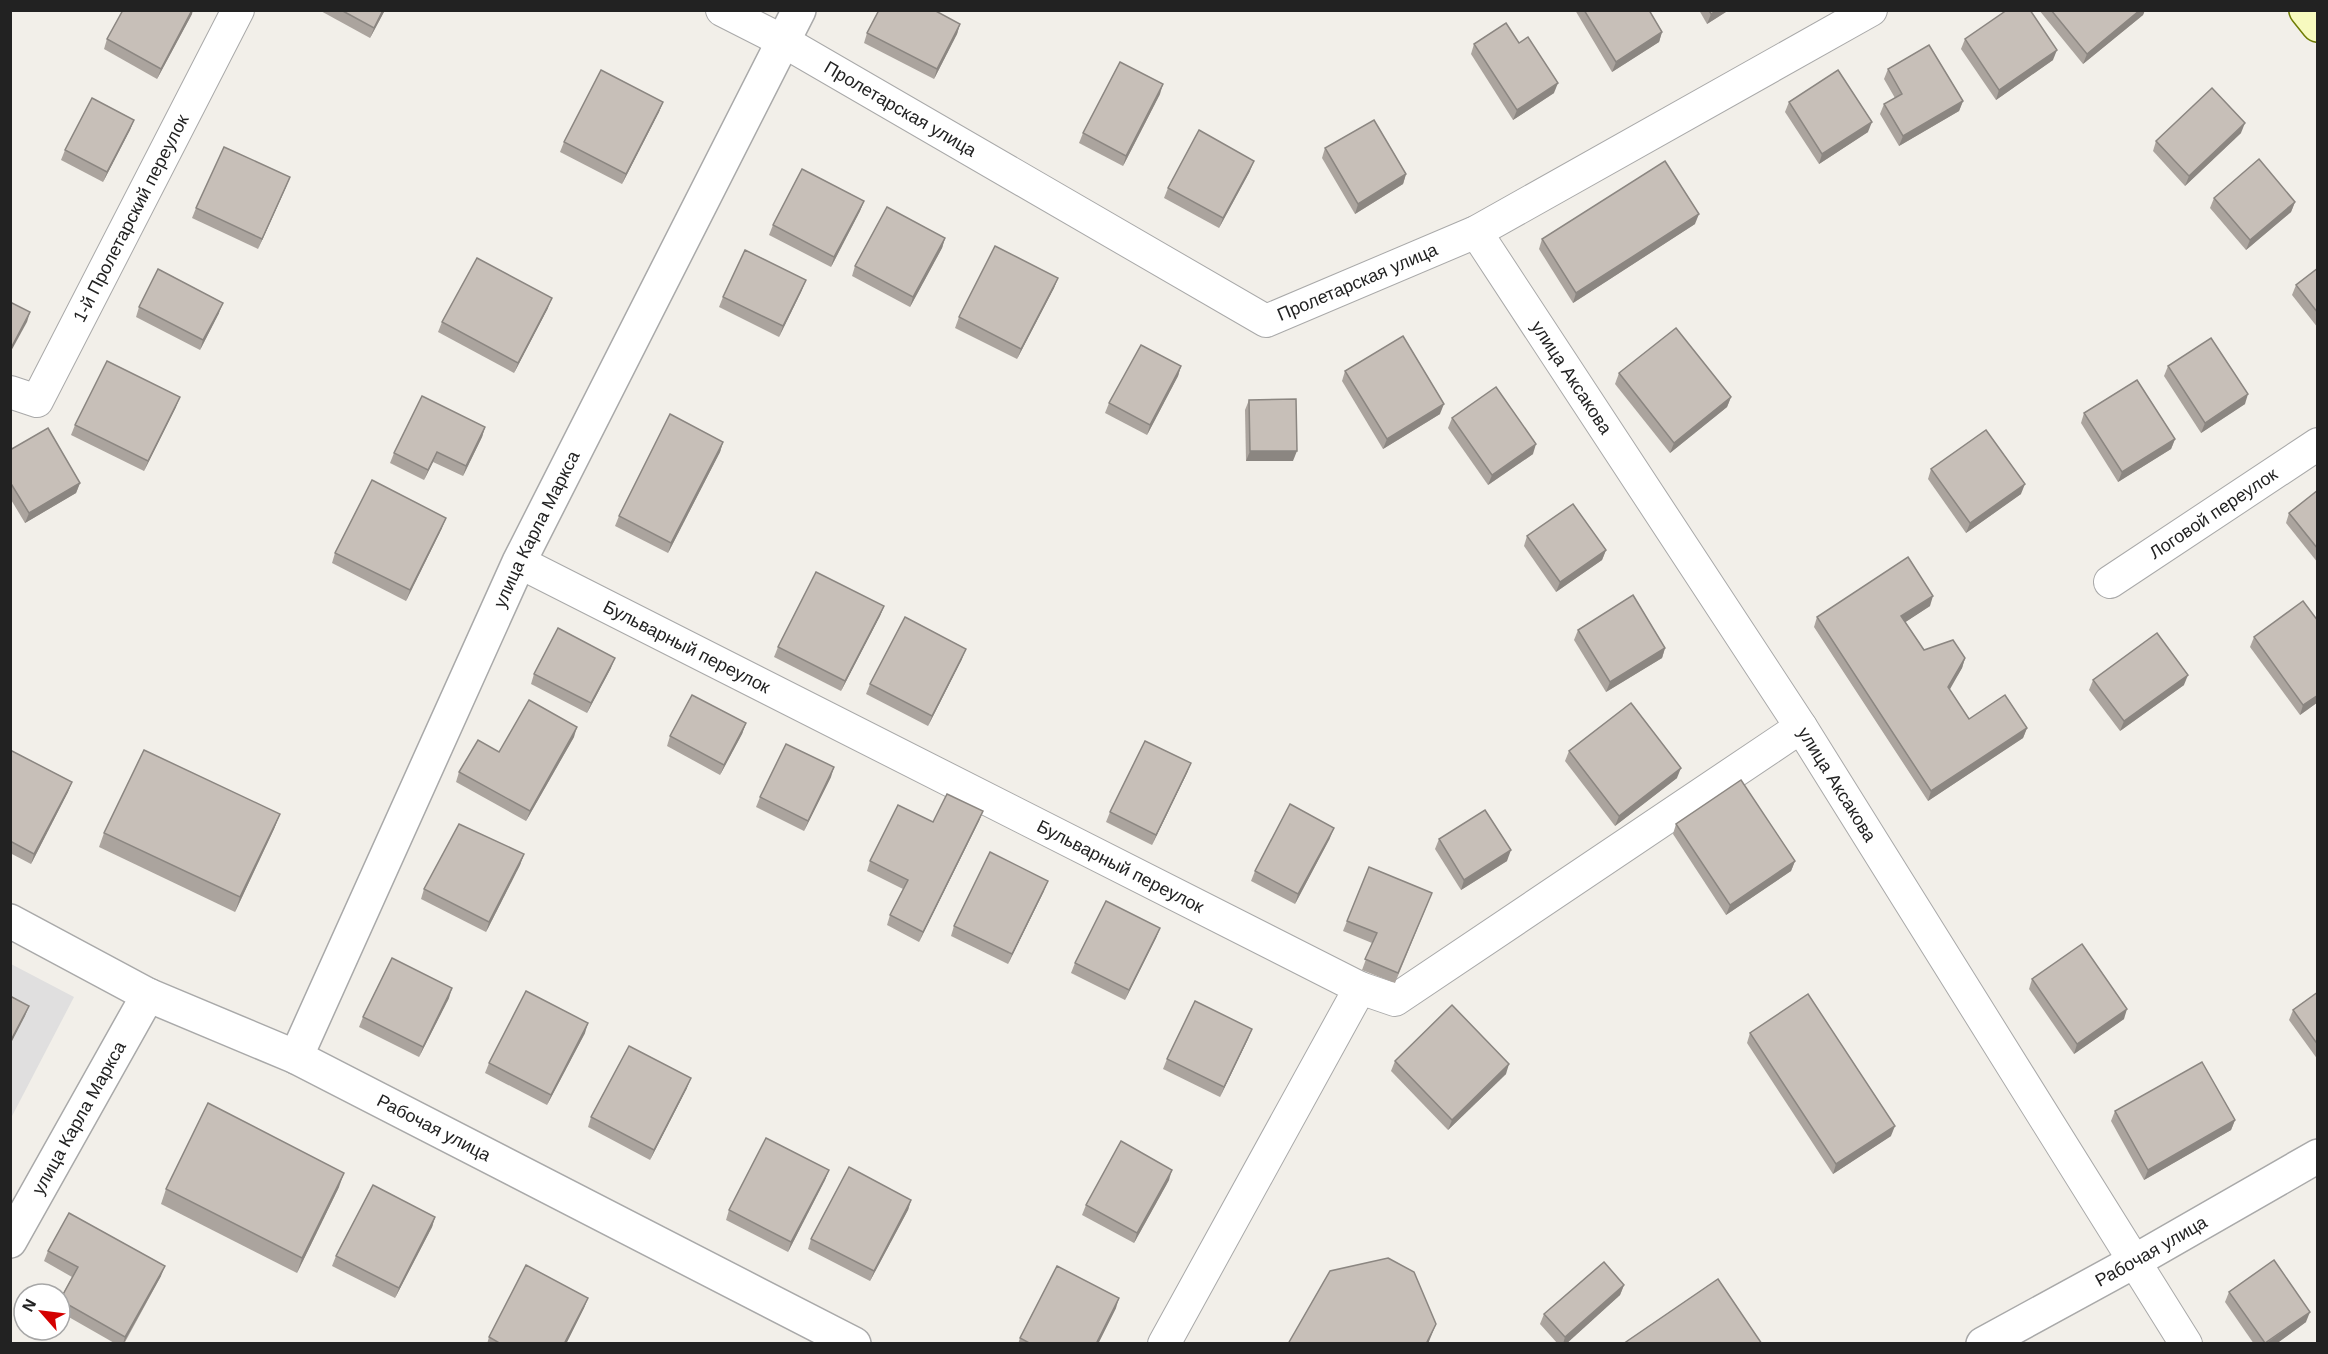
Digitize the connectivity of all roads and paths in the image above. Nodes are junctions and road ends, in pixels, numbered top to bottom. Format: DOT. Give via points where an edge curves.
graph roads {
  1 [pos="238,10"];
  2 [pos="722,10"];
  3 [pos="798,10"];
  4 [pos="1871,10"];
  5 [pos="2306,10"];
  6 [pos="2318,25"];
  7 [pos="783,41"];
  8 [pos="1476,232"];
  9 [pos="10,392"];
  10 [pos="2318,444"];
  11 [pos="519,562"];
  12 [pos="2110,582"];
  13 [pos="1801,727"];
  14 [pos="10,921"];
  15 [pos="1360,988"];
  16 [pos="148,994"];
  17 [pos="296,1057"];
  18 [pos="2318,1156"];
  19 [pos="10,1241"];
  20 [pos="2135,1261"];
  21 [pos="854,1344"];
  22 [pos="1164,1344"];
  23 [pos="1983,1344"];
  24 [pos="2186,1344"];
  1 -- 9 [label="street, 1-й Пролетарский переулок" via="37,401"];
  2 -- 7 [label="street, Пролетарская улица"];
  3 -- 7 [label="street, улица Карла Маркса"];
  4 -- 8 [label="street, Пролетарская улица"];
  5 -- 6 [label="main road"];
  7 -- 8 [label="street, Пролетарская улица" via="1266,321"];
  7 -- 11 [label="street, улица Карла Маркса"];
  8 -- 13 [label="street, улица Аксакова"];
  10 -- 12 [label="street, Логовой переулок"];
  11 -- 15 [label="street, Бульварный переулок"];
  11 -- 17 [label="street, улица Карла Маркса"];
  13 -- 15 [label="street, Бульварный переулок" via="1395,1000"];
  13 -- 20 [label="street, улица Аксакова"];
  14 -- 16 [label="street, Рабочая улица"];
  15 -- 22 [label="street"];
  16 -- 17 [label="street, Рабочая улица"];
  16 -- 19 [label="street, улица Карла Маркса"];
  17 -- 21 [label="street, Рабочая улица"];
  18 -- 20 [label="street, Рабочая улица"];
  20 -- 23 [label="street, Рабочая улица"];
  20 -- 24 [label="street, улица Аксакова"];
}
